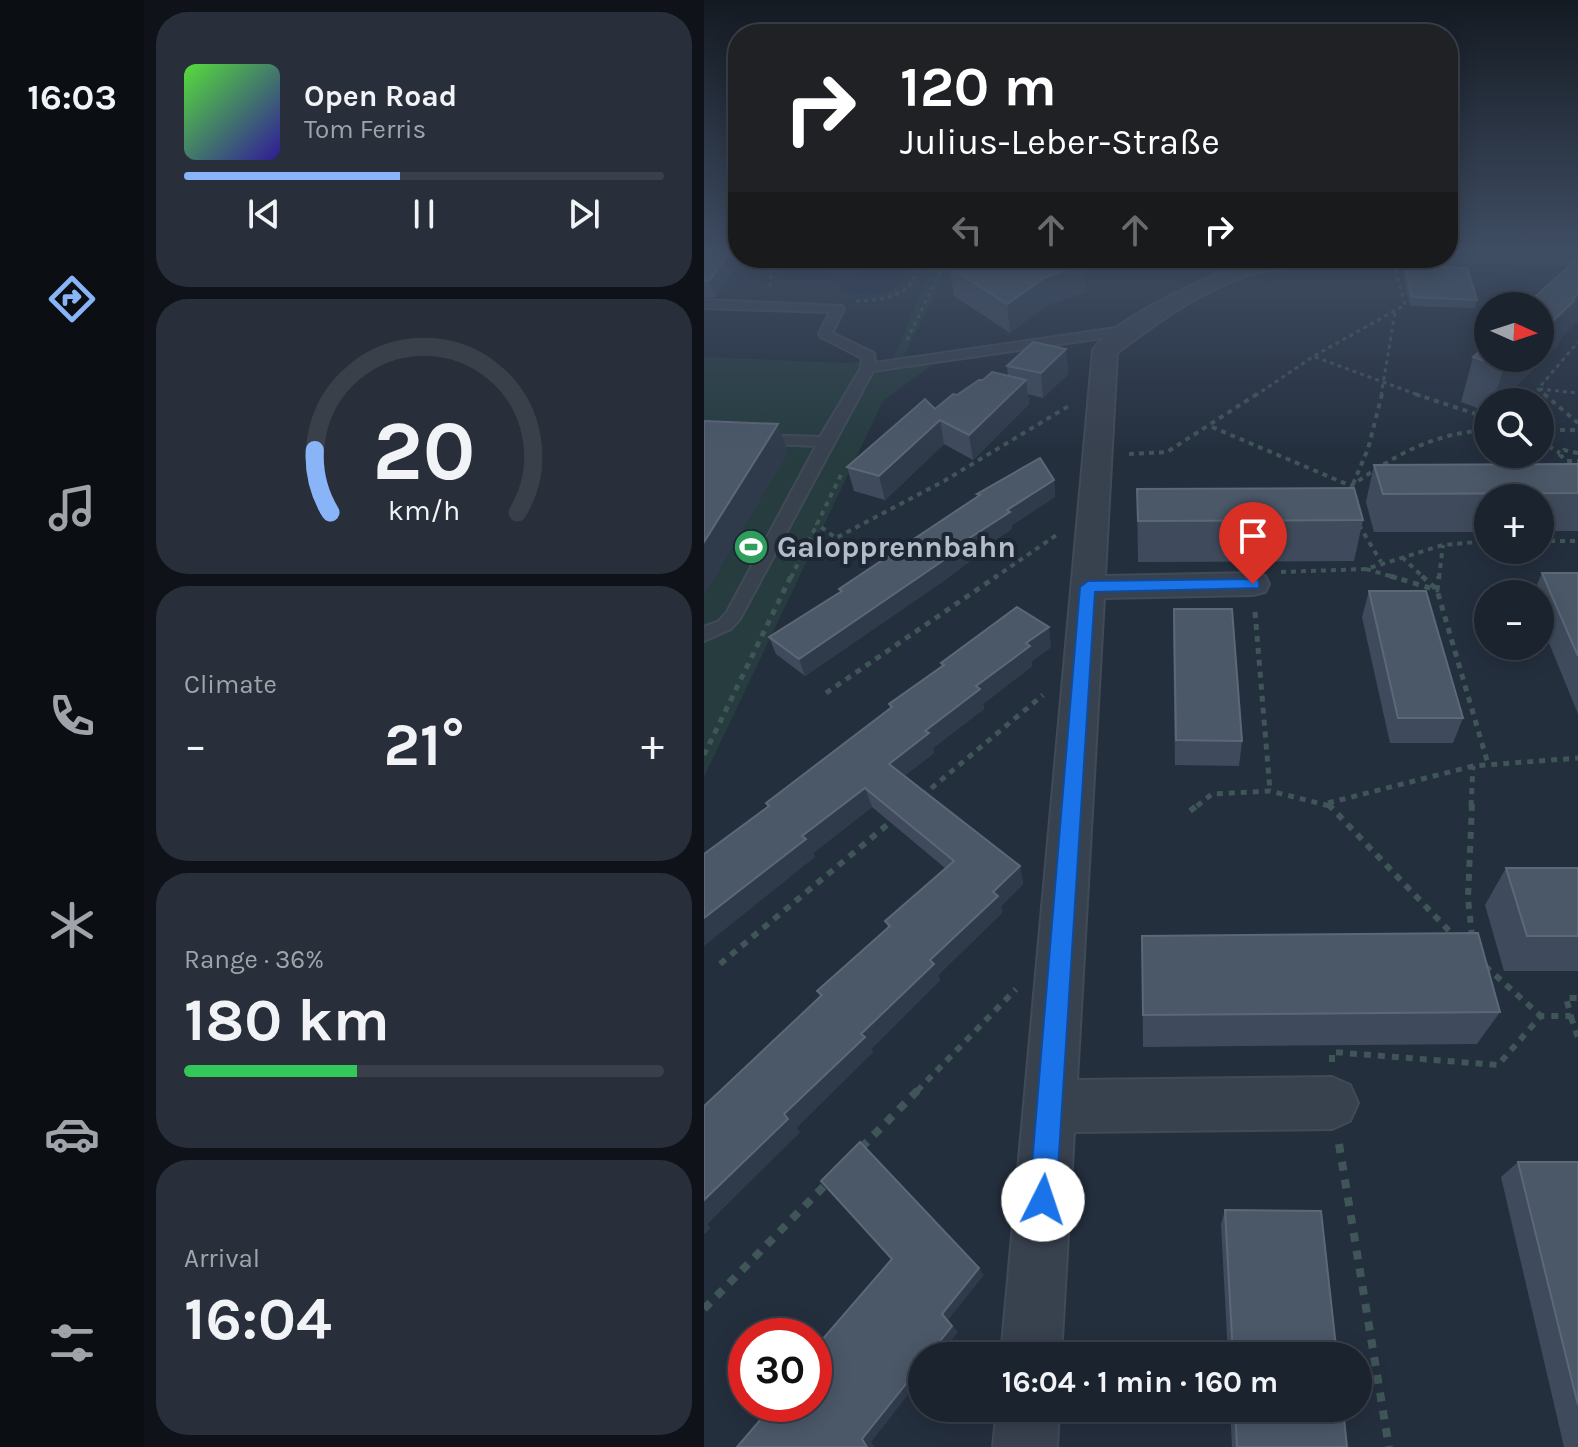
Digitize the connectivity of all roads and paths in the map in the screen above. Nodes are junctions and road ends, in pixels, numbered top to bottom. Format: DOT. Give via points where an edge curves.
graph roads {
  1 [pos="834,318"];
  2 [pos="918,318"];
  3 [pos="1152,318"];
  4 [pos="1383,318"];
  5 [pos="1394,318"];
  6 [pos="1130,330"];
  7 [pos="907,341"];
  8 [pos="1578,342"];
  9 [pos="1314,356"];
  10 [pos="868,368"];
  11 [pos="1382,382"];
  12 [pos="1100,388"];
  13 [pos="1539,388"];
  14 [pos="1554,391"];
  15 [pos="1578,393"];
  16 [pos="1554,403"];
  17 [pos="1474,413"];
  18 [pos="1578,423"];
  19 [pos="1211,426"];
  20 [pos="1554,430"];
  21 [pos="1578,430"];
  22 [pos="1474,431"];
  23 [pos="704,437"];
  24 [pos="825,442"];
  25 [pos="1554,449"];
  26 [pos="1560,453"];
  27 [pos="1578,453"];
  28 [pos="1096,456"];
  29 [pos="1578,461"];
  30 [pos="844,470"];
  31 [pos="1351,486"];
  32 [pos="1092,511"];
  33 [pos="1357,516"];
  34 [pos="817,524"];
  35 [pos="1554,541"];
  36 [pos="1578,541"];
  37 [pos="1474,542"];
  38 [pos="1443,545"];
  39 [pos="1402,557"];
  40 [pos="1381,562"];
  41 [pos="1366,569"];
  42 [pos="1253,584"];
  43 [pos="1088,587"];
  44 [pos="1437,590"];
  45 [pos="704,635"];
  46 [pos="1081,663"];
  47 [pos="826,693"];
  48 [pos="704,755"];
  49 [pos="1578,758"];
  50 [pos="1488,764"];
  51 [pos="1473,766"];
  52 [pos="1270,791"];
  53 [pos="1327,803"];
  54 [pos="912,804"];
  55 [pos="1190,811"];
  56 [pos="900,814"];
  57 [pos="1472,942"];
  58 [pos="1463,946"];
  59 [pos="1474,957"];
  60 [pos="720,964"];
  61 [pos="1059,969"];
  62 [pos="1578,998"];
  63 [pos="1541,1016"];
  64 [pos="1571,1016"];
  65 [pos="1578,1038"];
  66 [pos="1332,1103"];
  67 [pos="1049,1106"];
  68 [pos="860,1150"];
  69 [pos="837,1172"];
  70 [pos="704,1309"];
  71 [pos="1032,1342"];
  72 [pos="1027,1422"];
  73 [pos="1025,1447"];
  74 [pos="1389,1447"];
  1 -- 10 [label="lane" via="825,334 869,356"];
  2 -- 7 [label="path"];
  3 -- 6 [label="street"];
  4 -- 9 [label="path"];
  5 -- 11 [label="path"];
  6 -- 10 [label="lane"];
  6 -- 12 [label="street" via="1105,350"];
  8 -- 13 [label="path"];
  9 -- 11 [label="path"];
  9 -- 19 [label="path"];
  10 -- 24 [label="lane"];
  11 -- 17 [label="path"];
  11 -- 31 [label="path" via="1365,464"];
  12 -- 28 [label="street"];
  12 -- 34 [label="path" via="836,538"];
  14 -- 15 [label="path"];
  16 -- 18 [label="path"];
  19 -- 28 [label="path" via="1167,452"];
  19 -- 31 [label="path"];
  20 -- 21 [label="path"];
  22 -- 31 [label="path" via="1420,440"];
  23 -- 24 [label="lane"];
  24 -- 45 [label="lane" via="734,615"];
  25 -- 26 [label="path"];
  26 -- 27 [label="path"];
  26 -- 29 [label="path"];
  28 -- 32 [label="street"];
  30 -- 34 [label="path"];
  32 -- 43 [label="street"];
  32 -- 47 [label="path"];
  33 -- 40 [label="path" via="1360,531"];
  34 -- 48 [label="path"];
  35 -- 36 [label="path"];
  37 -- 38 [label="path"];
  38 -- 39 [label="path"];
  38 -- 44 [label="path"];
  39 -- 40 [label="path"];
  39 -- 44 [label="path"];
  40 -- 41 [label="path"];
  41 -- 42 [label="path" via="1260,573"];
  41 -- 44 [label="path"];
  42 -- 43 [label="street"];
  42 -- 52 [label="path"];
  43 -- 46 [label="street"];
  44 -- 50 [label="path"];
  46 -- 54 [label="path"];
  46 -- 61 [label="street"];
  49 -- 50 [label="path"];
  50 -- 51 [label="path"];
  51 -- 53 [label="path"];
  51 -- 57 [label="path" via="1468,898"];
  52 -- 53 [label="path"];
  52 -- 55 [label="path" via="1212,794"];
  53 -- 58 [label="path"];
  56 -- 60 [label="path"];
  59 -- 63 [label="path"];
  61 -- 67 [label="street"];
  61 -- 68 [label="path" via="1026,979"];
  62 -- 64 [label="path" via="1566,998"];
  63 -- 64 [label="path"];
  63 -- 66 [label="path" via="1498,1065 1332,1052"];
  64 -- 65 [label="path"];
  66 -- 67 [label="street"];
  66 -- 74 [label="path"];
  67 -- 71 [label="street"];
  69 -- 70 [label="path"];
  72 -- 73 [label="street"];
}
